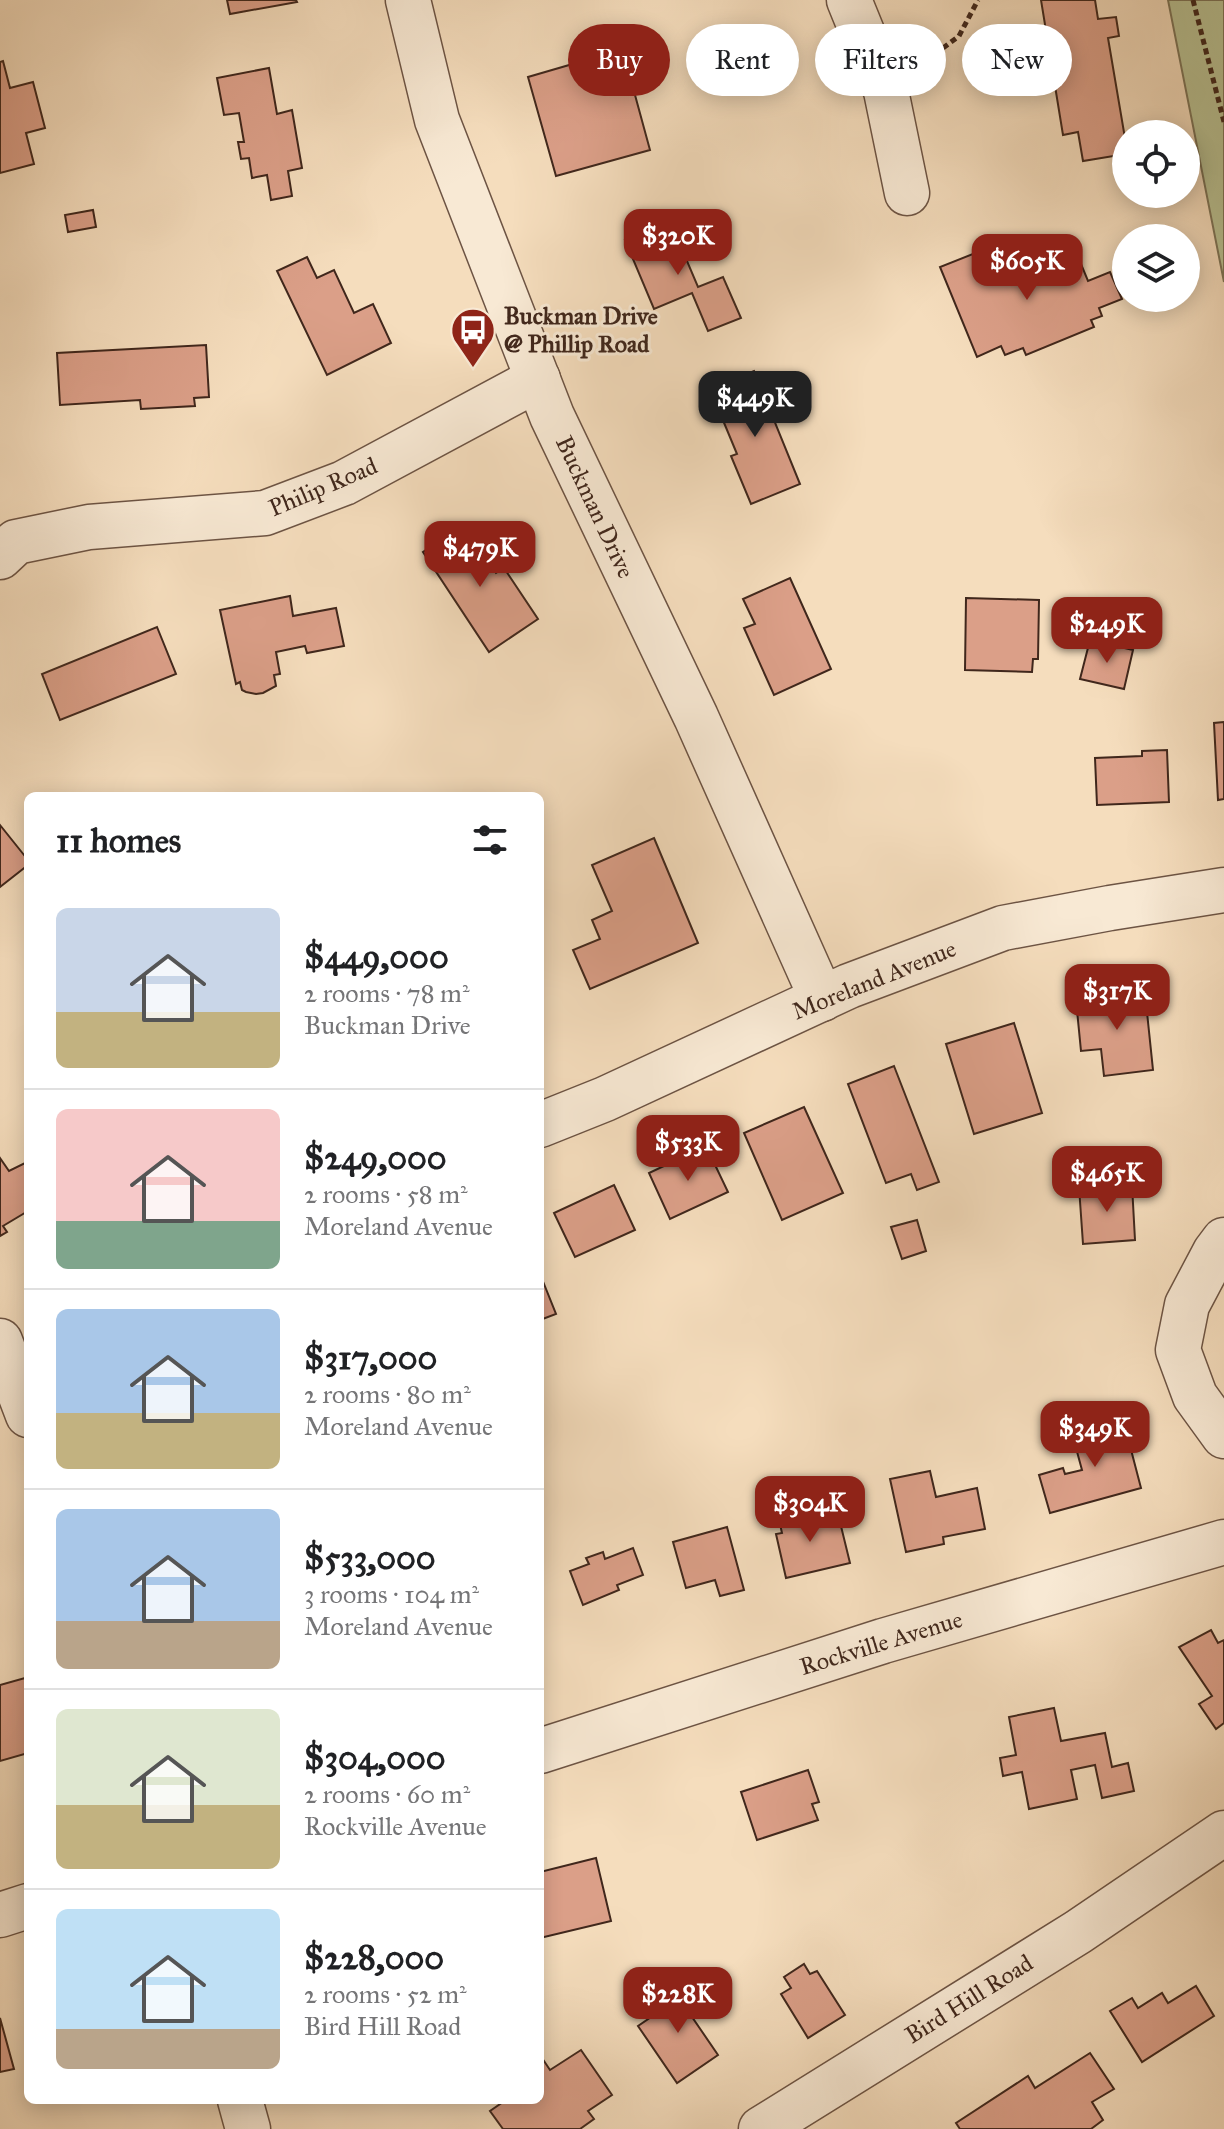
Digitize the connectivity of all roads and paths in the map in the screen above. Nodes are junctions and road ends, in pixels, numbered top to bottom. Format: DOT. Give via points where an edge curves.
graph roads {
  1 [pos="408,0"];
  2 [pos="849,0"];
  3 [pos="978,0"];
  4 [pos="1193,0"];
  5 [pos="859,24"];
  6 [pos="946,46"];
  7 [pos="887,96"];
  8 [pos="1224,122"];
  9 [pos="907,193"];
  10 [pos="538,379"];
  11 [pos="1,552"];
  12 [pos="1224,890"];
  13 [pos="822,999"];
  14 [pos="544,1123"];
  15 [pos="1224,1240"];
  16 [pos="24,1327"];
  17 [pos="0,1338"];
  18 [pos="24,1404"];
  19 [pos="1224,1436"];
  20 [pos="1224,1542"];
  21 [pos="544,1750"];
  22 [pos="1224,1833"];
  23 [pos="24,1907"];
  24 [pos="0,1915"];
  25 [pos="241,2104"];
  26 [pos="248,2129"];
  27 [pos="761,2129"];
  1 -- 10 [label="street, Buckman Drive" via="437,120"];
  2 -- 5 [label="street"];
  3 -- 6 [label="path" via="959,36"];
  4 -- 8 [label="path"];
  7 -- 9 [label="street"];
  10 -- 11 [label="street, Philip Road" via="344,483 265,513 89,527 16,542"];
  10 -- 13 [label="street, Buckman Drive"];
  12 -- 13 [label="street, Moreland Avenue" via="1003,928"];
  13 -- 14 [label="street, Moreland Avenue"];
  15 -- 19 [label="street" via="1187,1305 1178,1350 1195,1396"];
  16 -- 17 [label="street"];
  17 -- 18 [label="street"];
  20 -- 21 [label="street, Rockville Avenue" via="883,1641"];
  22 -- 27 [label="street, Bird Hill Road" via="1078,1932"];
  23 -- 24 [label="street"];
  25 -- 26 [label="street"];
}
